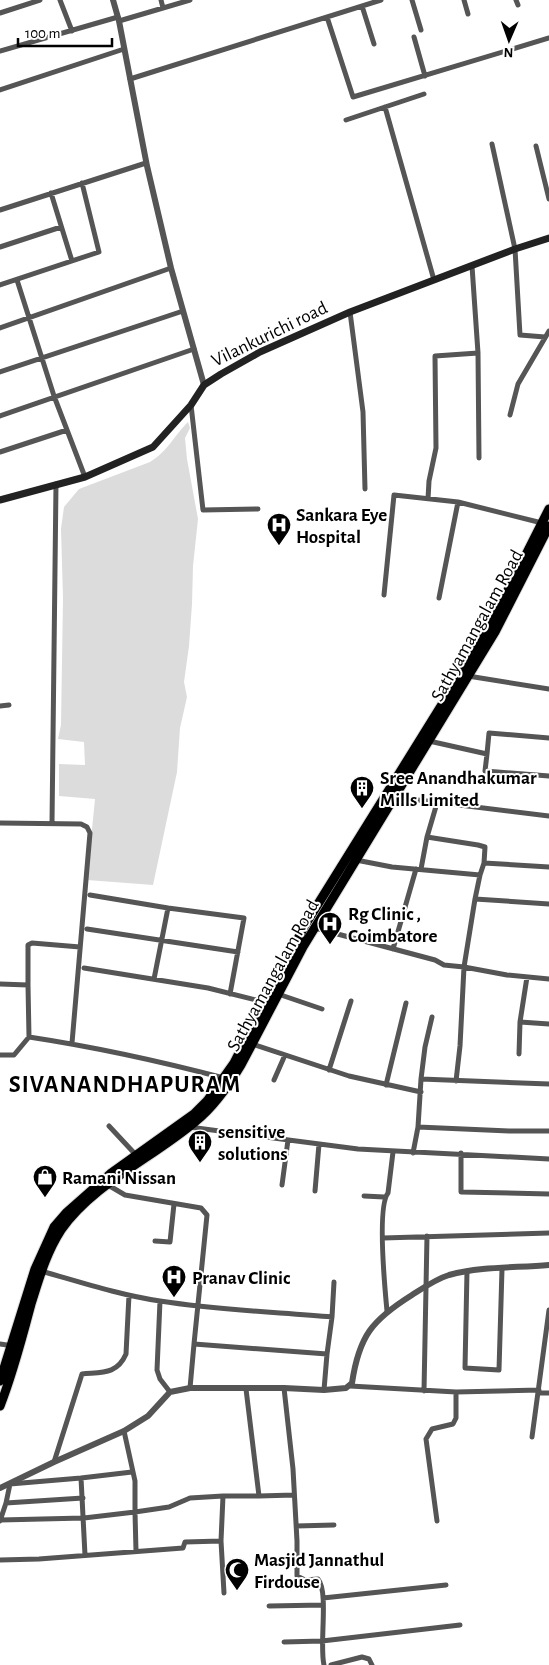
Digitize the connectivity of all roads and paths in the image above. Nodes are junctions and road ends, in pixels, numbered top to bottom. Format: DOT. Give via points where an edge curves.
graph roads {
  1 [pos="40,0"];
  2 [pos="60,0"];
  3 [pos="113,0"];
  4 [pos="161,0"];
  5 [pos="190,0"];
  6 [pos="381,0"];
  7 [pos="412,0"];
  8 [pos="464,0"];
  9 [pos="362,6"];
  10 [pos="163,8"];
  11 [pos="0,13"];
  12 [pos="468,14"];
  13 [pos="328,17"];
  14 [pos="118,19"];
  15 [pos="421,30"];
  16 [pos="72,31"];
  17 [pos="414,36"];
  18 [pos="549,38"];
  19 [pos="374,44"];
  20 [pos="124,50"];
  21 [pos="0,51"];
  22 [pos="425,76"];
  23 [pos="130,79"];
  24 [pos="0,90"];
  25 [pos="424,94"];
  26 [pos="386,107"];
  27 [pos="346,120"];
  28 [pos="492,144"];
  29 [pos="536,146"];
  30 [pos="146,163"];
  31 [pos="82,183"];
  32 [pos="51,193"];
  33 [pos="549,198"];
  34 [pos="0,210"];
  35 [pos="61,227"];
  36 [pos="549,238"];
  37 [pos="0,247"];
  38 [pos="515,249"];
  39 [pos="72,261"];
  40 [pos="472,266"];
  41 [pos="171,268"];
  42 [pos="17,280"];
  43 [pos="434,280"];
  44 [pos="0,285"];
  45 [pos="183,311"];
  46 [pos="350,312"];
  47 [pos="30,317"];
  48 [pos="0,328"];
  49 [pos="549,331"];
  50 [pos="545,337"];
  51 [pos="194,349"];
  52 [pos="478,353"];
  53 [pos="42,358"];
  54 [pos="0,372"];
  55 [pos="204,385"];
  56 [pos="54,396"];
  57 [pos="191,405"];
  58 [pos="510,415"];
  59 [pos="0,416"];
  60 [pos="67,430"];
  61 [pos="0,452"];
  62 [pos="479,458"];
  63 [pos="85,477"];
  64 [pos="56,484"];
  65 [pos="365,489"];
  66 [pos="428,499"];
  67 [pos="0,500"];
  68 [pos="458,502"];
  69 [pos="258,509"];
  70 [pos="549,509"];
  71 [pos="546,524"];
  72 [pos="384,595"];
  73 [pos="439,598"];
  74 [pos="468,676"];
  75 [pos="549,689"];
  76 [pos="8,705"];
  77 [pos="0,706"];
  78 [pos="549,738"];
  79 [pos="429,741"];
  80 [pos="487,754"];
  81 [pos="549,776"];
  82 [pos="394,797"];
  83 [pos="436,803"];
  84 [pos="549,816"];
  85 [pos="0,823"];
  86 [pos="52,823"];
  87 [pos="427,837"];
  88 [pos="356,860"];
  89 [pos="484,863"];
  90 [pos="549,867"];
  91 [pos="418,869"];
  92 [pos="480,875"];
  93 [pos="90,895"];
  94 [pos="475,899"];
  95 [pos="549,904"];
  96 [pos="168,908"];
  97 [pos="315,928"];
  98 [pos="86,929"];
  99 [pos="305,936"];
  100 [pos="162,941"];
  101 [pos="80,947"];
  102 [pos="393,949"];
  103 [pos="238,952"];
  104 [pos="464,967"];
  105 [pos="84,968"];
  106 [pos="527,978"];
  107 [pos="154,979"];
  108 [pos="549,979"];
  109 [pos="0,984"];
  110 [pos="28,985"];
  111 [pos="230,994"];
  112 [pos="278,994"];
  113 [pos="351,1001"];
  114 [pos="264,1002"];
  115 [pos="406,1003"];
  116 [pos="322,1009"];
  117 [pos="432,1017"];
  118 [pos="520,1022"];
  119 [pos="549,1024"];
  120 [pos="29,1037"];
  121 [pos="72,1043"];
  122 [pos="252,1044"];
  123 [pos="519,1054"];
  124 [pos="0,1055"];
  125 [pos="285,1055"];
  126 [pos="329,1070"];
  127 [pos="224,1078"];
  128 [pos="421,1079"];
  129 [pos="274,1080"];
  130 [pos="456,1081"];
  131 [pos="549,1084"];
  132 [pos="386,1085"];
  133 [pos="421,1092"];
  134 [pos="109,1126"];
  135 [pos="189,1127"];
  136 [pos="418,1127"];
  137 [pos="549,1131"];
  138 [pos="288,1140"];
  139 [pos="319,1144"];
  140 [pos="393,1152"];
  141 [pos="414,1153"];
  142 [pos="461,1154"];
  143 [pos="136,1155"];
  144 [pos="549,1159"];
  145 [pos="108,1185"];
  146 [pos="282,1185"];
  147 [pos="315,1191"];
  148 [pos="549,1194"];
  149 [pos="364,1196"];
  150 [pos="384,1197"];
  151 [pos="174,1204"];
  152 [pos="549,1233"];
  153 [pos="428,1236"];
  154 [pos="383,1238"];
  155 [pos="155,1241"];
  156 [pos="549,1265"];
  157 [pos="502,1268"];
  158 [pos="41,1270"];
  159 [pos="467,1271"];
  160 [pos="334,1282"];
  161 [pos="426,1286"];
  162 [pos="129,1295"];
  163 [pos="160,1301"];
  164 [pos="198,1305"];
  165 [pos="549,1310"];
  166 [pos="387,1311"];
  167 [pos="332,1316"];
  168 [pos="0,1344"];
  169 [pos="194,1344"];
  170 [pos="15,1346"];
  171 [pos="327,1354"];
  172 [pos="0,1381"];
  173 [pos="350,1386"];
  174 [pos="190,1388"];
  175 [pos="246,1388"];
  176 [pos="284,1388"];
  177 [pos="324,1390"];
  178 [pos="424,1391"];
  179 [pos="539,1391"];
  180 [pos="170,1392"];
  181 [pos="456,1392"];
  182 [pos="549,1393"];
  183 [pos="0,1406"];
  184 [pos="124,1431"];
  185 [pos="532,1438"];
  186 [pos="54,1462"];
  187 [pos="132,1472"];
  188 [pos="81,1478"];
  189 [pos="10,1484"];
  190 [pos="0,1488"];
  191 [pos="294,1495"];
  192 [pos="223,1496"];
  193 [pos="259,1496"];
  194 [pos="83,1498"];
  195 [pos="6,1503"];
  196 [pos="135,1512"];
  197 [pos="84,1518"];
  198 [pos="0,1521"];
  199 [pos="437,1522"];
  200 [pos="334,1525"];
  201 [pos="296,1526"];
  202 [pos="221,1541"];
  203 [pos="136,1551"];
  204 [pos="85,1555"];
  205 [pos="0,1560"];
  206 [pos="446,1585"];
  207 [pos="224,1593"];
  208 [pos="323,1598"];
  209 [pos="323,1605"];
  210 [pos="269,1606"];
  211 [pos="460,1625"];
  212 [pos="322,1641"];
  213 [pos="284,1642"];
  214 [pos="324,1665"];
  215 [pos="331,1665"];
  216 [pos="372,1665"];
  1 -- 11 [label="street"];
  2 -- 16 [label="street"];
  3 -- 14 [label="street"];
  4 -- 10 [label="street"];
  5 -- 10 [label="street"];
  6 -- 9 [label="street"];
  7 -- 15 [label="street"];
  8 -- 12 [label="street"];
  9 -- 13 [label="street"];
  9 -- 19 [label="street"];
  10 -- 14 [label="street"];
  13 -- 22 [label="street" via="353,97"];
  13 -- 23 [label="street"];
  14 -- 16 [label="street"];
  14 -- 20 [label="street"];
  16 -- 21 [label="street"];
  17 -- 22 [label="street"];
  18 -- 22 [label="street"];
  20 -- 23 [label="street"];
  20 -- 24 [label="street"];
  23 -- 30 [label="street"];
  25 -- 26 [label="street"];
  26 -- 27 [label="street"];
  26 -- 43 [label="street"];
  28 -- 38 [label="street"];
  29 -- 33 [label="street"];
  30 -- 31 [label="street"];
  30 -- 41 [label="street"];
  31 -- 32 [label="street"];
  31 -- 39 [label="street" via="99,252"];
  32 -- 34 [label="street"];
  32 -- 35 [label="street"];
  35 -- 37 [label="street"];
  35 -- 39 [label="street"];
  36 -- 38 [label="main road, Vilankurichi road"];
  38 -- 40 [label="main road, Vilankurichi road"];
  38 -- 50 [label="street" via="520,335"];
  39 -- 42 [label="street"];
  40 -- 43 [label="main road, Vilankurichi road"];
  40 -- 52 [label="street"];
  41 -- 45 [label="street"];
  41 -- 47 [label="street"];
  42 -- 44 [label="street"];
  42 -- 47 [label="street"];
  43 -- 46 [label="main road, Vilankurichi road"];
  45 -- 51 [label="street"];
  45 -- 53 [label="street"];
  46 -- 55 [label="main road, Vilankurichi road" via="260,352"];
  46 -- 65 [label="street" via="363,412"];
  47 -- 48 [label="street"];
  47 -- 53 [label="street"];
  49 -- 50 [label="street"];
  50 -- 58 [label="street" via="518,384"];
  51 -- 55 [label="street"];
  51 -- 56 [label="street"];
  52 -- 62 [label="street"];
  52 -- 66 [label="street" via="435,356 436,448"];
  53 -- 54 [label="street"];
  53 -- 56 [label="street"];
  55 -- 57 [label="main road, Vilankurichi road"];
  56 -- 59 [label="street"];
  56 -- 60 [label="street"];
  57 -- 63 [label="main road, Vilankurichi road" via="153,447"];
  57 -- 69 [label="street" via="202,510"];
  60 -- 61 [label="street"];
  60 -- 63 [label="street"];
  63 -- 64 [label="main road, Vilankurichi road"];
  64 -- 67 [label="main road, Vilankurichi road"];
  64 -- 86 [label="street"];
  66 -- 68 [label="street"];
  66 -- 72 [label="street" via="394,495"];
  68 -- 71 [label="street"];
  68 -- 73 [label="street"];
  70 -- 71 [label="highway"];
  71 -- 74 [label="highway, Sathyamangalam Road" via="495,632"];
  71 -- 99 [label="highway"];
  74 -- 75 [label="street"];
  74 -- 79 [label="highway, Sathyamangalam Road"];
  76 -- 77 [label="street"];
  78 -- 80 [label="street" via="489,733"];
  79 -- 80 [label="street"];
  79 -- 82 [label="highway, Sathyamangalam Road"];
  80 -- 81 [label="street" via="485,771"];
  82 -- 83 [label="street"];
  82 -- 88 [label="highway, Sathyamangalam Road"];
  83 -- 84 [label="street"];
  83 -- 87 [label="street"];
  85 -- 86 [label="street"];
  86 -- 101 [label="street" via="81,824 90,833"];
  87 -- 89 [label="street" via="485,847"];
  87 -- 91 [label="street"];
  88 -- 91 [label="street"];
  88 -- 97 [label="highway, Sathyamangalam Road"];
  89 -- 90 [label="street"];
  89 -- 92 [label="street"];
  91 -- 92 [label="street"];
  91 -- 102 [label="street"];
  92 -- 94 [label="street"];
  93 -- 96 [label="street"];
  94 -- 95 [label="street"];
  94 -- 104 [label="street"];
  96 -- 100 [label="street"];
  96 -- 103 [label="street" via="244,918"];
  97 -- 99 [label="highway, Sathyamangalam Road"];
  97 -- 102 [label="street"];
  98 -- 100 [label="street"];
  99 -- 112 [label="highway, Sathyamangalam Road"];
  99 -- 114 [label="highway"];
  100 -- 103 [label="street"];
  100 -- 107 [label="street"];
  101 -- 110 [label="street" via="28,945"];
  101 -- 121 [label="street"];
  102 -- 104 [label="street" via="444,965"];
  103 -- 111 [label="street"];
  104 -- 106 [label="street"];
  104 -- 130 [label="street"];
  105 -- 107 [label="street"];
  106 -- 108 [label="street"];
  106 -- 118 [label="street"];
  107 -- 111 [label="street"];
  109 -- 110 [label="street"];
  110 -- 120 [label="street"];
  111 -- 114 [label="street"];
  112 -- 116 [label="street"];
  112 -- 122 [label="highway, Sathyamangalam Road"];
  113 -- 126 [label="street"];
  114 -- 127 [label="highway"];
  115 -- 132 [label="street"];
  117 -- 128 [label="street"];
  118 -- 119 [label="street"];
  118 -- 123 [label="street"];
  120 -- 121 [label="street"];
  120 -- 124 [label="street" via="14,1055"];
  121 -- 127 [label="street"];
  122 -- 125 [label="street"];
  122 -- 135 [label="highway, Sathyamangalam Road" via="231,1081"];
  125 -- 126 [label="street"];
  125 -- 129 [label="street"];
  126 -- 132 [label="street"];
  127 -- 143 [label="highway" via="194,1114"];
  128 -- 130 [label="street"];
  128 -- 133 [label="street"];
  130 -- 131 [label="street"];
  132 -- 133 [label="street"];
  133 -- 136 [label="street"];
  134 -- 143 [label="street"];
  135 -- 138 [label="street"];
  135 -- 145 [label="highway, Sathyamangalam Road"];
  136 -- 137 [label="street"];
  136 -- 141 [label="street"];
  138 -- 139 [label="street"];
  138 -- 146 [label="street"];
  139 -- 140 [label="street"];
  139 -- 147 [label="street"];
  140 -- 141 [label="street"];
  140 -- 150 [label="street" via="388,1193"];
  141 -- 142 [label="street"];
  142 -- 144 [label="street"];
  142 -- 148 [label="street" via="461,1192"];
  143 -- 170 [label="highway" via="90,1191 54,1227 35,1269"];
  145 -- 151 [label="street" via="125,1195"];
  145 -- 158 [label="highway, Sathyamangalam Road" via="61,1230"];
  149 -- 150 [label="street"];
  150 -- 154 [label="street"];
  151 -- 155 [label="street" via="170,1242"];
  151 -- 164 [label="street" via="201,1208 207,1215"];
  152 -- 153 [label="street"];
  153 -- 154 [label="street"];
  153 -- 161 [label="street"];
  154 -- 166 [label="street"];
  156 -- 157 [label="street"];
  157 -- 159 [label="street"];
  157 -- 159 [label="street" via="498,1370 464,1368"];
  158 -- 162 [label="street"];
  158 -- 170 [label="highway, Sathyamangalam Road"];
  159 -- 161 [label="street"];
  160 -- 167 [label="street"];
  161 -- 166 [label="street"];
  161 -- 178 [label="street"];
  162 -- 163 [label="street"];
  162 -- 186 [label="street" via="124,1360 111,1372 82,1374"];
  163 -- 164 [label="street"];
  163 -- 180 [label="street" via="157,1370"];
  164 -- 167 [label="street"];
  164 -- 169 [label="street"];
  165 -- 179 [label="street"];
  166 -- 173 [label="street" via="372,1326 362,1343"];
  167 -- 171 [label="street"];
  168 -- 170 [label="street"];
  169 -- 171 [label="street"];
  169 -- 174 [label="street"];
  170 -- 172 [label="highway"];
  170 -- 183 [label="highway, Sathyamangalam Road"];
  171 -- 177 [label="street"];
  173 -- 177 [label="street"];
  173 -- 178 [label="street"];
  174 -- 175 [label="street"];
  174 -- 180 [label="street"];
  175 -- 176 [label="street"];
  175 -- 193 [label="street"];
  176 -- 177 [label="street"];
  176 -- 191 [label="street"];
  178 -- 181 [label="street"];
  179 -- 181 [label="street"];
  179 -- 182 [label="street"];
  179 -- 185 [label="street"];
  180 -- 184 [label="street" via="148,1416"];
  181 -- 199 [label="street" via="453,1424 432,1429 426,1439"];
  184 -- 186 [label="street"];
  184 -- 187 [label="street"];
  186 -- 189 [label="street"];
  187 -- 188 [label="street"];
  187 -- 196 [label="street"];
  188 -- 189 [label="street"];
  188 -- 194 [label="street"];
  189 -- 190 [label="street"];
  189 -- 195 [label="street"];
  191 -- 193 [label="street"];
  191 -- 201 [label="street"];
  192 -- 193 [label="street"];
  192 -- 196 [label="street" via="190,1498 169,1507"];
  192 -- 202 [label="street"];
  194 -- 195 [label="street"];
  194 -- 197 [label="street"];
  195 -- 198 [label="street"];
  196 -- 197 [label="street"];
  196 -- 203 [label="street"];
  197 -- 198 [label="street"];
  197 -- 204 [label="street"];
  200 -- 201 [label="street"];
  201 -- 208 [label="street" via="297,1576 320,1581"];
  202 -- 203 [label="street" via="185,1542 182,1548"];
  202 -- 207 [label="street"];
  203 -- 204 [label="street"];
  204 -- 205 [label="street"];
  206 -- 208 [label="street"];
  208 -- 209 [label="street"];
  209 -- 210 [label="street"];
  209 -- 212 [label="street"];
  211 -- 212 [label="street"];
  212 -- 213 [label="street"];
  212 -- 214 [label="street"];
  215 -- 216 [label="street" via="362,1657 369,1659"];
}
